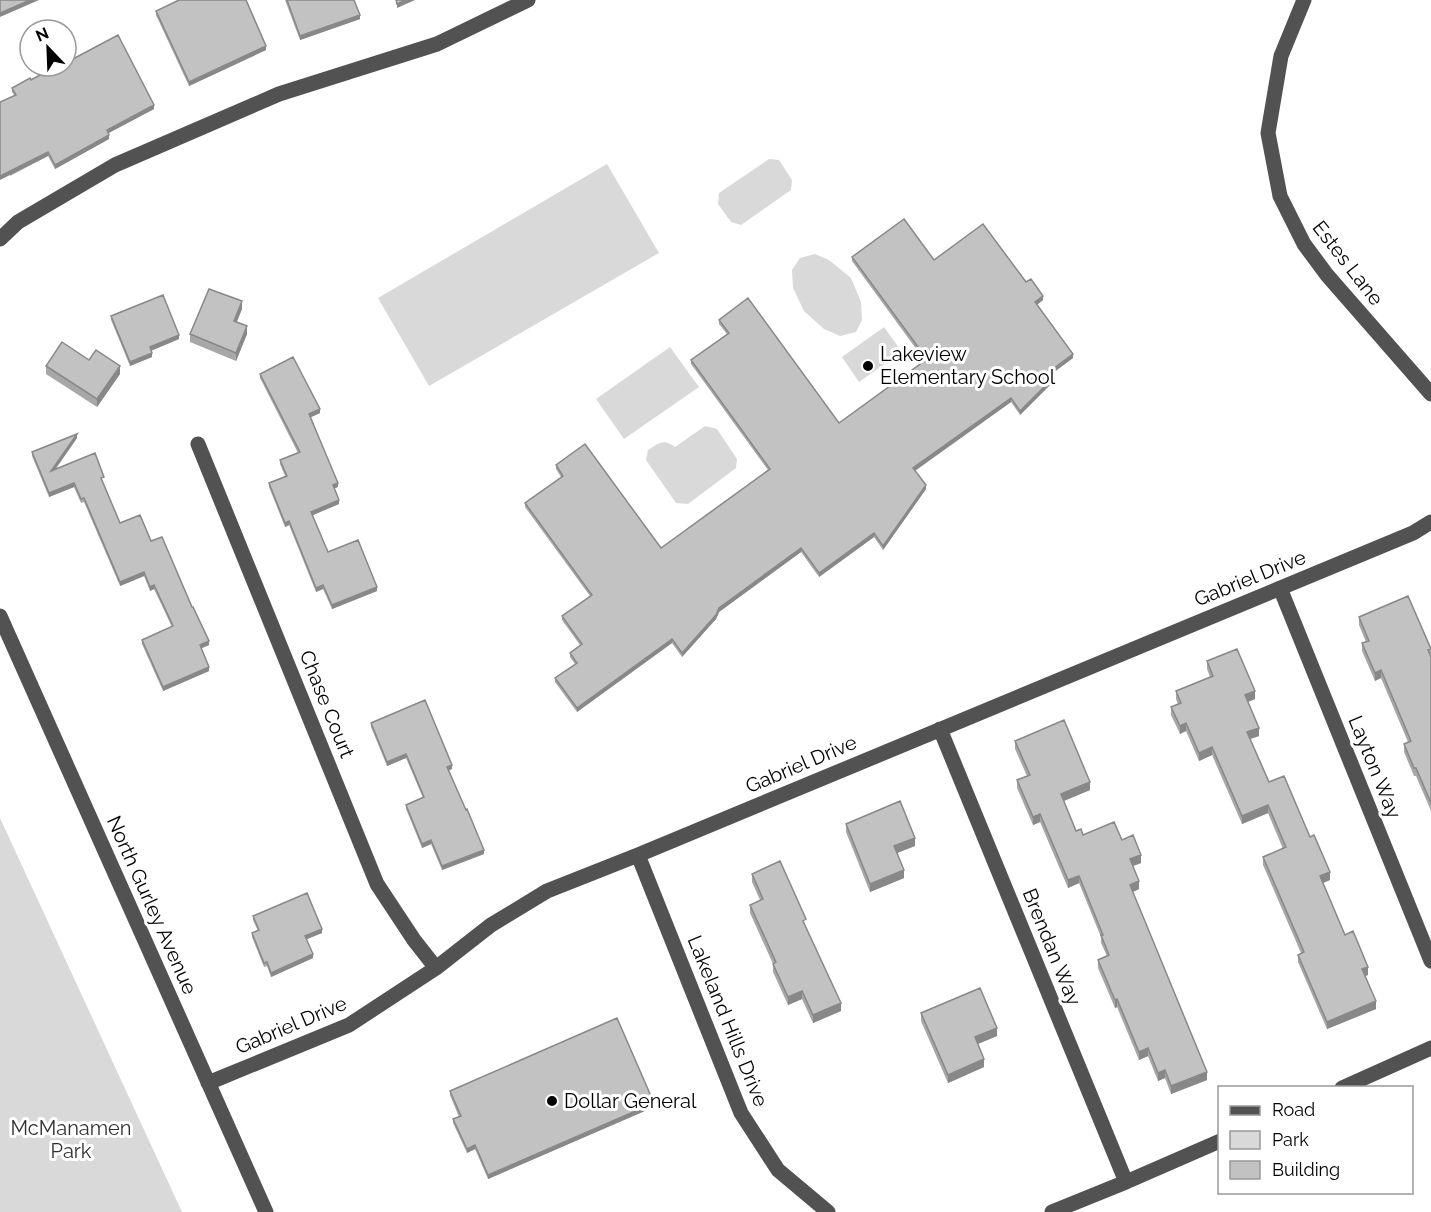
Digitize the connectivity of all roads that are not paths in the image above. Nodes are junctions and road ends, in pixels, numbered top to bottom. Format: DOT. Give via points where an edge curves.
graph roads {
  1 [pos="528,0"];
  2 [pos="1304,0"];
  3 [pos="0,239"];
  4 [pos="1431,394"];
  5 [pos="198,444"];
  6 [pos="1431,522"];
  7 [pos="1280,588"];
  8 [pos="0,616"];
  9 [pos="940,729"];
  10 [pos="638,855"];
  11 [pos="1431,961"];
  12 [pos="436,968"];
  13 [pos="1431,1048"];
  14 [pos="208,1083"];
  15 [pos="1346,1086"];
  16 [pos="1218,1142"];
  17 [pos="1126,1182"];
  18 [pos="266,1212"];
  19 [pos="828,1212"];
  20 [pos="1052,1212"];
  1 -- 3 [label="street" via="437,44 279,94 115,165 18,222"];
  2 -- 4 [label="street, Estes Lane" via="1281,56 1268,133 1280,196 1304,244 1327,275"];
  5 -- 12 [label="street, Chase Court" via="377,884"];
  6 -- 7 [label="street, Gabriel Drive"];
  7 -- 9 [label="street, Gabriel Drive"];
  7 -- 11 [label="street, Layton Way"];
  8 -- 14 [label="street, North Gurley Avenue"];
  9 -- 10 [label="street, Gabriel Drive"];
  9 -- 17 [label="street, Brendan Way"];
  10 -- 12 [label="street, Gabriel Drive" via="547,891 491,925"];
  10 -- 19 [label="street, Lakeland Hills Drive" via="741,1113 778,1170"];
  12 -- 14 [label="street, Gabriel Drive" via="350,1025"];
  13 -- 15 [label="street"];
  14 -- 18 [label="street, North Gurley Avenue"];
  16 -- 17 [label="street"];
  17 -- 20 [label="street"];
}
